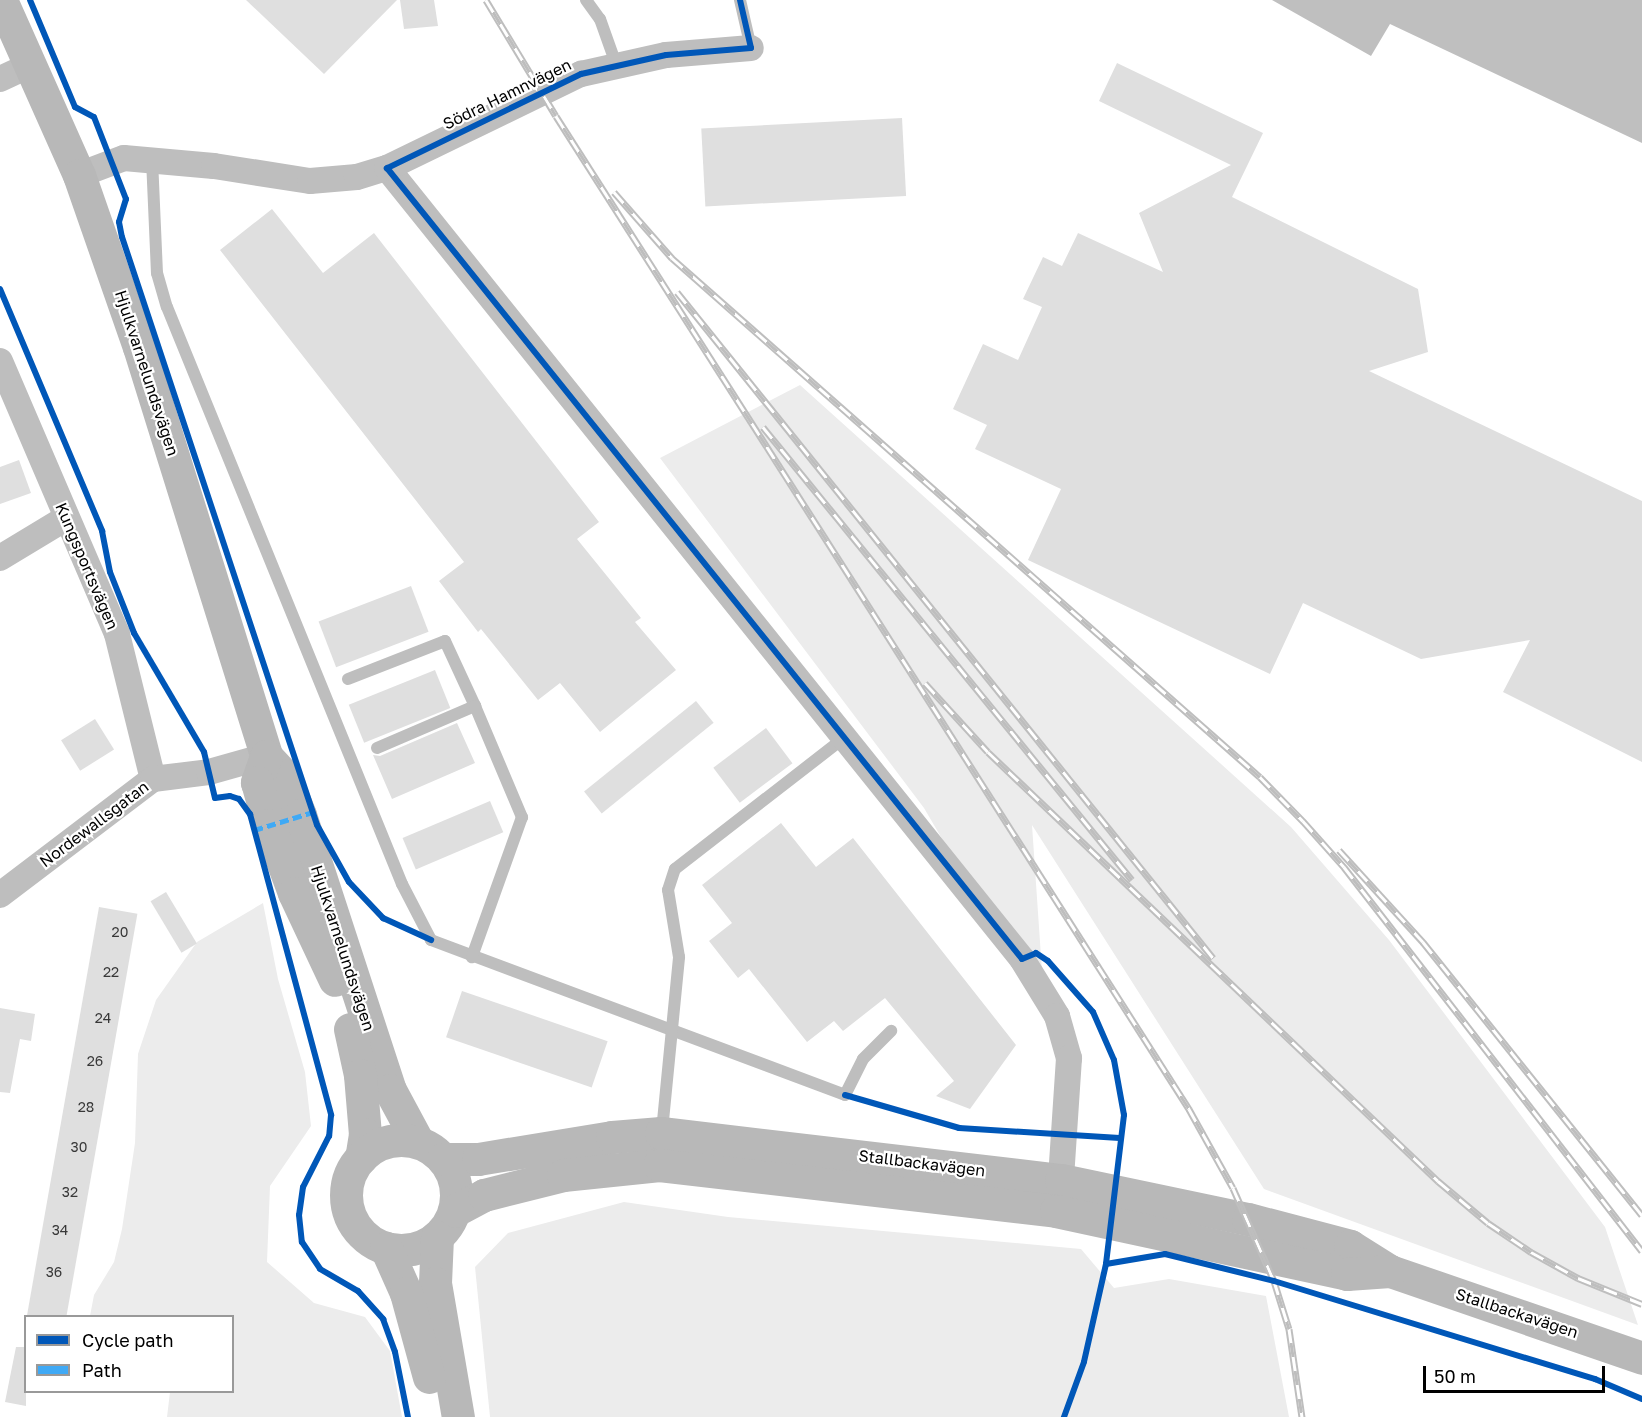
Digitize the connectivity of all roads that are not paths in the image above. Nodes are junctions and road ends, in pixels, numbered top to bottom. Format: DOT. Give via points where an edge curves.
graph roads {
  1 [pos="2,0"];
  2 [pos="586,0"];
  3 [pos="740,0"];
  4 [pos="751,48"];
  5 [pos="32,64"];
  6 [pos="616,64"];
  7 [pos="0,79"];
  8 [pos="152,159"];
  9 [pos="387,168"];
  10 [pos="79,175"];
  11 [pos="0,361"];
  12 [pos="66,518"];
  13 [pos="0,558"];
  14 [pos="348,680"];
  15 [pos="475,706"];
  16 [pos="844,738"];
  17 [pos="377,748"];
  18 [pos="266,756"];
  19 [pos="153,778"];
  20 [pos="0,895"];
  21 [pos="472,957"];
  22 [pos="673,1028"];
  23 [pos="891,1031"];
  24 [pos="660,1149"];
  25 [pos="430,1150"];
  26 [pos="361,1158"];
  27 [pos="1061,1180"];
  28 [pos="446,1224"];
  29 [pos="386,1248"];
  30 [pos="1390,1271"];
  31 [pos="1642,1358"];
  32 [pos="440,1417"];
  33 [pos="458,1417"];
  1 -- 5 [label="street, Hjulkvarnelundsvägen"];
  2 -- 6 [label="lane" via="600,19"];
  3 -- 4 [label="lane"];
  4 -- 6 [label="street, Södra Hamnvägen" via="666,55"];
  5 -- 7 [label="street"];
  5 -- 10 [label="street, Hjulkvarnelundsvägen"];
  6 -- 9 [label="street, Södra Hamnvägen" via="540,91"];
  8 -- 9 [label="street, Södra Hamnvägen" via="310,181 357,177"];
  8 -- 10 [label="street, Södra Hamnvägen" via="124,158"];
  8 -- 21 [label="lane" via="157,273 241,493 424,930 431,940"];
  9 -- 16 [label="street"];
  10 -- 18 [label="street, Hjulkvarnelundsvägen" via="139,347"];
  11 -- 12 [label="street, Kungsportsvägen"];
  12 -- 13 [label="street"];
  12 -- 19 [label="street, Kungsportsvägen" via="117,634"];
  14 -- 15 [label="lane" via="445,641"];
  15 -- 17 [label="lane"];
  15 -- 21 [label="lane" via="522,818"];
  16 -- 22 [label="lane" via="675,869 668,890 679,957"];
  16 -- 27 [label="street" via="1022,959 1056,1016 1069,1058"];
  18 -- 19 [label="street, Nordewallsgatan" via="209,772"];
  18 -- 25 [label="street, Hjulkvarnelundsvägen" via="284,775 300,815 390,1090"];
  18 -- 26 [label="street, Hjulkvarnelundsvägen" via="257,782 269,825 294,893 328,962 352,1035 365,1134"];
  19 -- 20 [label="street, Nordewallsgatan"];
  21 -- 22 [label="lane"];
  22 -- 23 [label="lane" via="845,1095 863,1059"];
  22 -- 24 [label="lane"];
  24 -- 25 [label="street, Stallbackavägen" via="612,1137 478,1159"];
  24 -- 27 [label="street, Stallbackavägen"];
  24 -- 28 [label="street, Stallbackavägen" via="613,1167 484,1195"];
  24 -- 30 [label="street, Stallbackavägen" via="1056,1211 1347,1274"];
  25 -- 26 [label="street" via="388,1142"];
  25 -- 28 [label="street" via="456,1185"];
  26 -- 29 [label="street" via="349,1176 347,1208 364,1236"];
  27 -- 30 [label="street, Stallbackavägen" via="1248,1219 1350,1246"];
  28 -- 29 [label="street" via="414,1249"];
  28 -- 33 [label="street" via="435,1283"];
  29 -- 32 [label="street" via="406,1293"];
  30 -- 31 [label="street, Stallbackavägen"];
}
